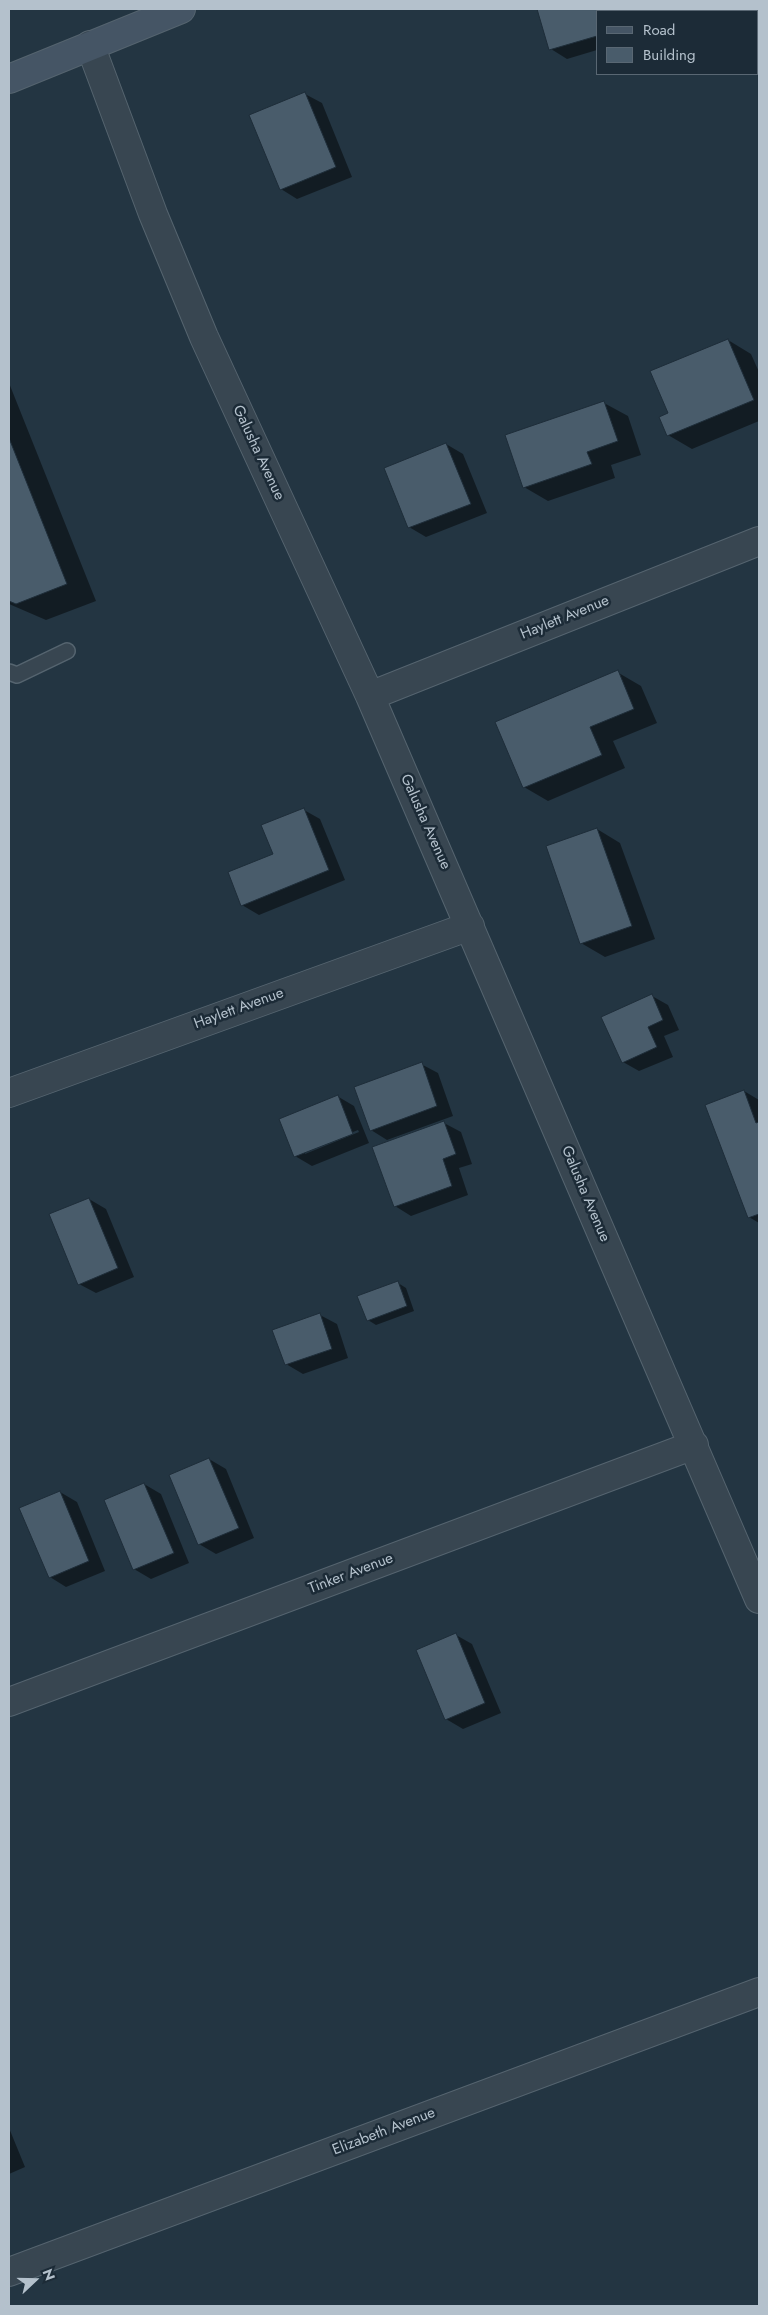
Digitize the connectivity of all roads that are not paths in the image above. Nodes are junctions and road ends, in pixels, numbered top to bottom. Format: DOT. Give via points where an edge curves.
graph roads {
  1 [pos="181,9"];
  2 [pos="90,45"];
  3 [pos="9,79"];
  4 [pos="759,541"];
  5 [pos="67,651"];
  6 [pos="9,672"];
  7 [pos="370,696"];
  8 [pos="470,926"];
  9 [pos="9,1092"];
  10 [pos="694,1445"];
  11 [pos="759,1599"];
  12 [pos="9,1702"];
  13 [pos="759,1992"];
  14 [pos="9,2272"];
  1 -- 2 [label="main road"];
  2 -- 3 [label="main road"];
  2 -- 7 [label="street, Galusha Avenue" via="153,214 204,336"];
  4 -- 7 [label="street, Haylett Avenue"];
  5 -- 6 [label="lane" via="16,675"];
  7 -- 8 [label="street, Galusha Avenue"];
  8 -- 9 [label="street, Haylett Avenue"];
  8 -- 10 [label="street, Galusha Avenue"];
  10 -- 11 [label="street, Galusha Avenue"];
  10 -- 12 [label="street, Tinker Avenue"];
  13 -- 14 [label="street, Elizabeth Avenue"];
}
